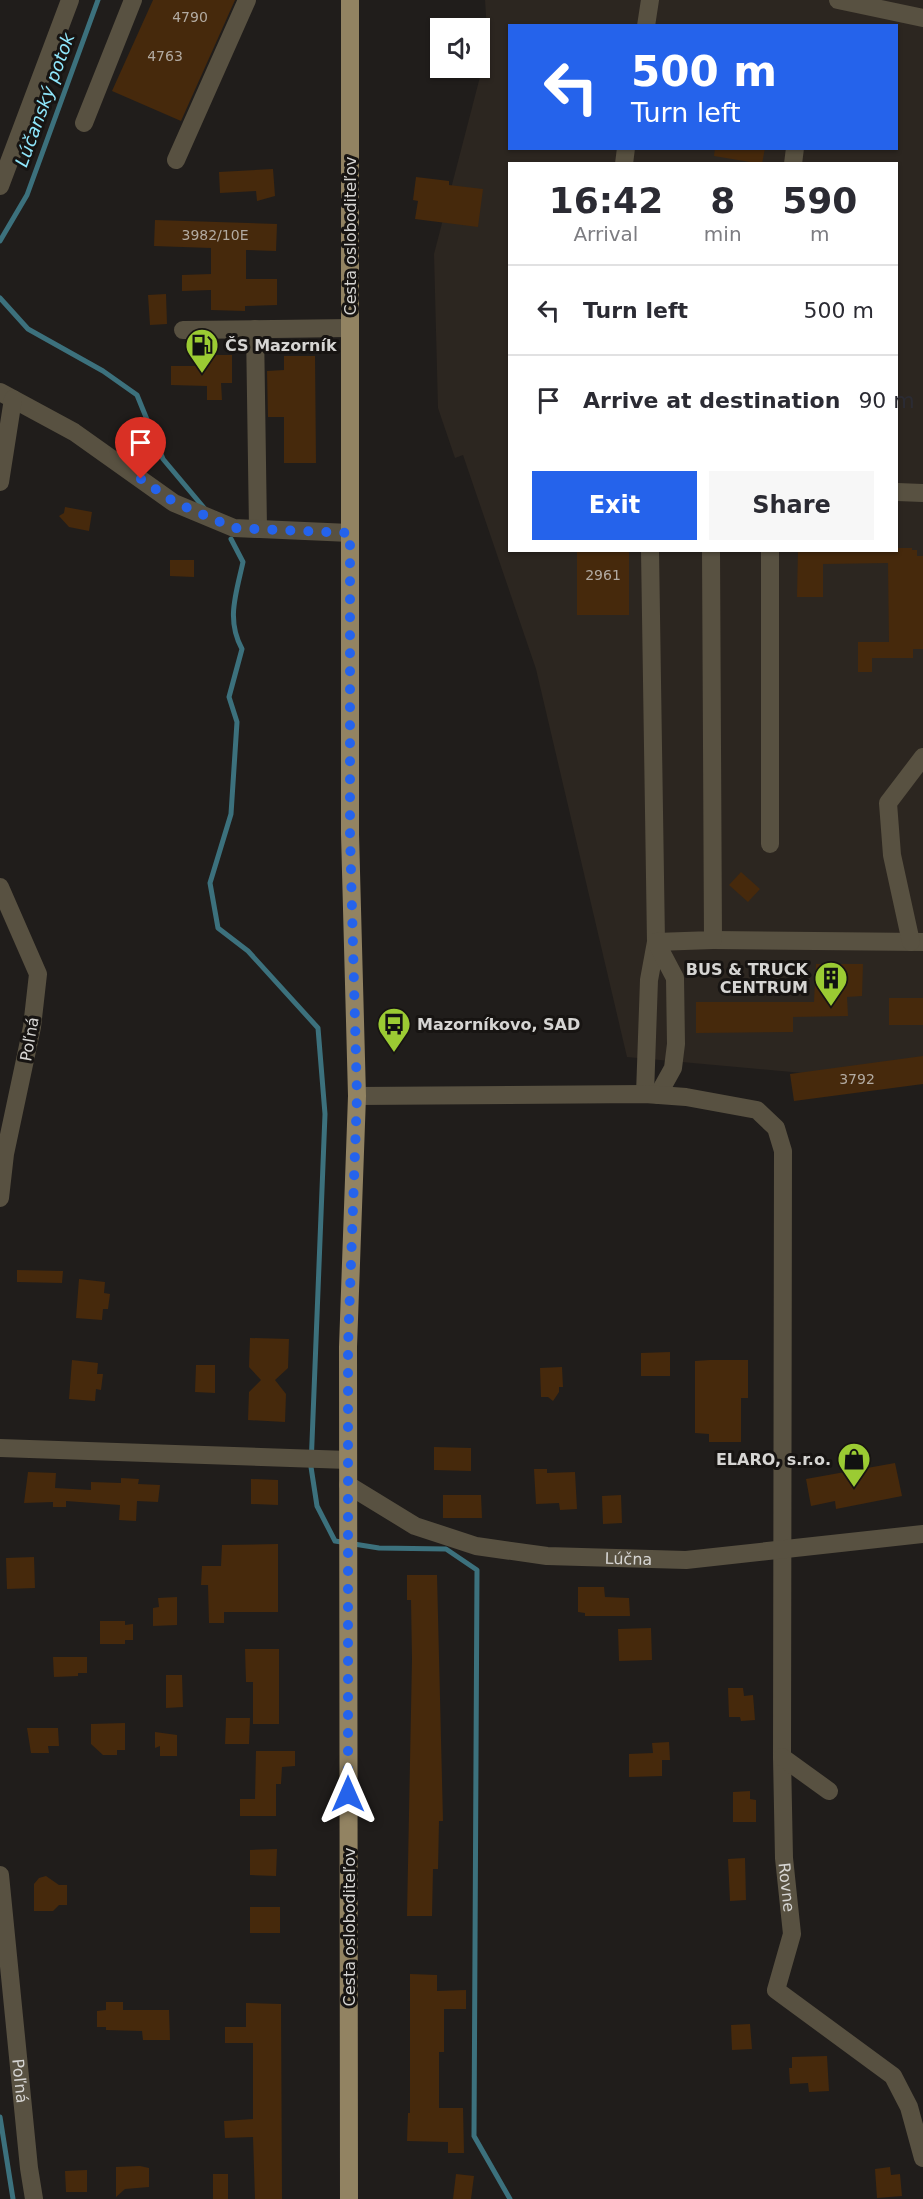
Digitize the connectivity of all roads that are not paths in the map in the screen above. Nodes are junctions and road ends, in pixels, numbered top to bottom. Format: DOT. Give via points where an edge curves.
graph roads {
  1 [pos="70,0"];
  2 [pos="133,0"];
  3 [pos="247,0"];
  4 [pos="350,0"];
  5 [pos="650,0"];
  6 [pos="838,0"];
  7 [pos="923,18"];
  8 [pos="646,24"];
  9 [pos="84,123"];
  10 [pos="176,160"];
  11 [pos="0,186"];
  12 [pos="350,328"];
  13 [pos="255,329"];
  14 [pos="183,330"];
  15 [pos="6,395"];
  16 [pos="0,482"];
  17 [pos="898,492"];
  18 [pos="923,493"];
  19 [pos="258,529"];
  20 [pos="350,533"];
  21 [pos="650,552"];
  22 [pos="711,552"];
  23 [pos="771,552"];
  24 [pos="923,757"];
  25 [pos="770,844"];
  26 [pos="0,887"];
  27 [pos="713,940"];
  28 [pos="656,942"];
  29 [pos="917,942"];
  30 [pos="652,1095"];
  31 [pos="357,1096"];
  32 [pos="0,1198"];
  33 [pos="0,1448"];
  34 [pos="348,1460"];
  35 [pos="348,1485"];
  36 [pos="923,1534"];
  37 [pos="782,1549"];
  38 [pos="782,1757"];
  39 [pos="829,1791"];
  40 [pos="0,1875"];
  41 [pos="4,1961"];
  42 [pos="923,2158"];
  43 [pos="34,2199"];
  44 [pos="349,2199"];
  1 -- 11 [label="street"];
  2 -- 9 [label="street"];
  3 -- 10 [label="street"];
  4 -- 12 [label="main road, Cesta osloboditeľov"];
  5 -- 8 [label="street"];
  6 -- 7 [label="street"];
  12 -- 13 [label="street"];
  12 -- 20 [label="main road, Cesta osloboditeľov"];
  13 -- 14 [label="street"];
  13 -- 19 [label="street"];
  15 -- 16 [label="street"];
  15 -- 19 [label="street" via="74,432 174,502 234,528"];
  17 -- 18 [label="street"];
  19 -- 20 [label="street"];
  20 -- 31 [label="main road, Cesta osloboditeľov" via="350,834"];
  21 -- 28 [label="street"];
  22 -- 27 [label="street"];
  23 -- 25 [label="street"];
  24 -- 29 [label="street" via="888,802 892,855"];
  26 -- 32 [label="street, Poľná" via="38,974"];
  27 -- 28 [label="street"];
  27 -- 29 [label="street"];
  28 -- 30 [label="street" via="649,980"];
  28 -- 30 [label="street" via="675,978 676,1044 673,1068"];
  30 -- 31 [label="street, Rovne"];
  30 -- 37 [label="street, Rovne" via="757,1110 776,1128 783,1152"];
  31 -- 34 [label="main road, Cesta osloboditeľov"];
  33 -- 34 [label="street"];
  34 -- 35 [label="main road, Cesta osloboditeľov"];
  35 -- 37 [label="street, Lúčna" via="415,1526 476,1546 547,1556 686,1560"];
  35 -- 44 [label="main road, Cesta osloboditeľov"];
  36 -- 37 [label="street, Lúčna"];
  37 -- 38 [label="street, Rovne"];
  38 -- 39 [label="street"];
  38 -- 42 [label="street, Rovne" via="784,1858 792,1934 776,1990 893,2076 909,2107"];
  40 -- 41 [label="street, Poľná"];
  41 -- 43 [label="street, Poľná"];
}
